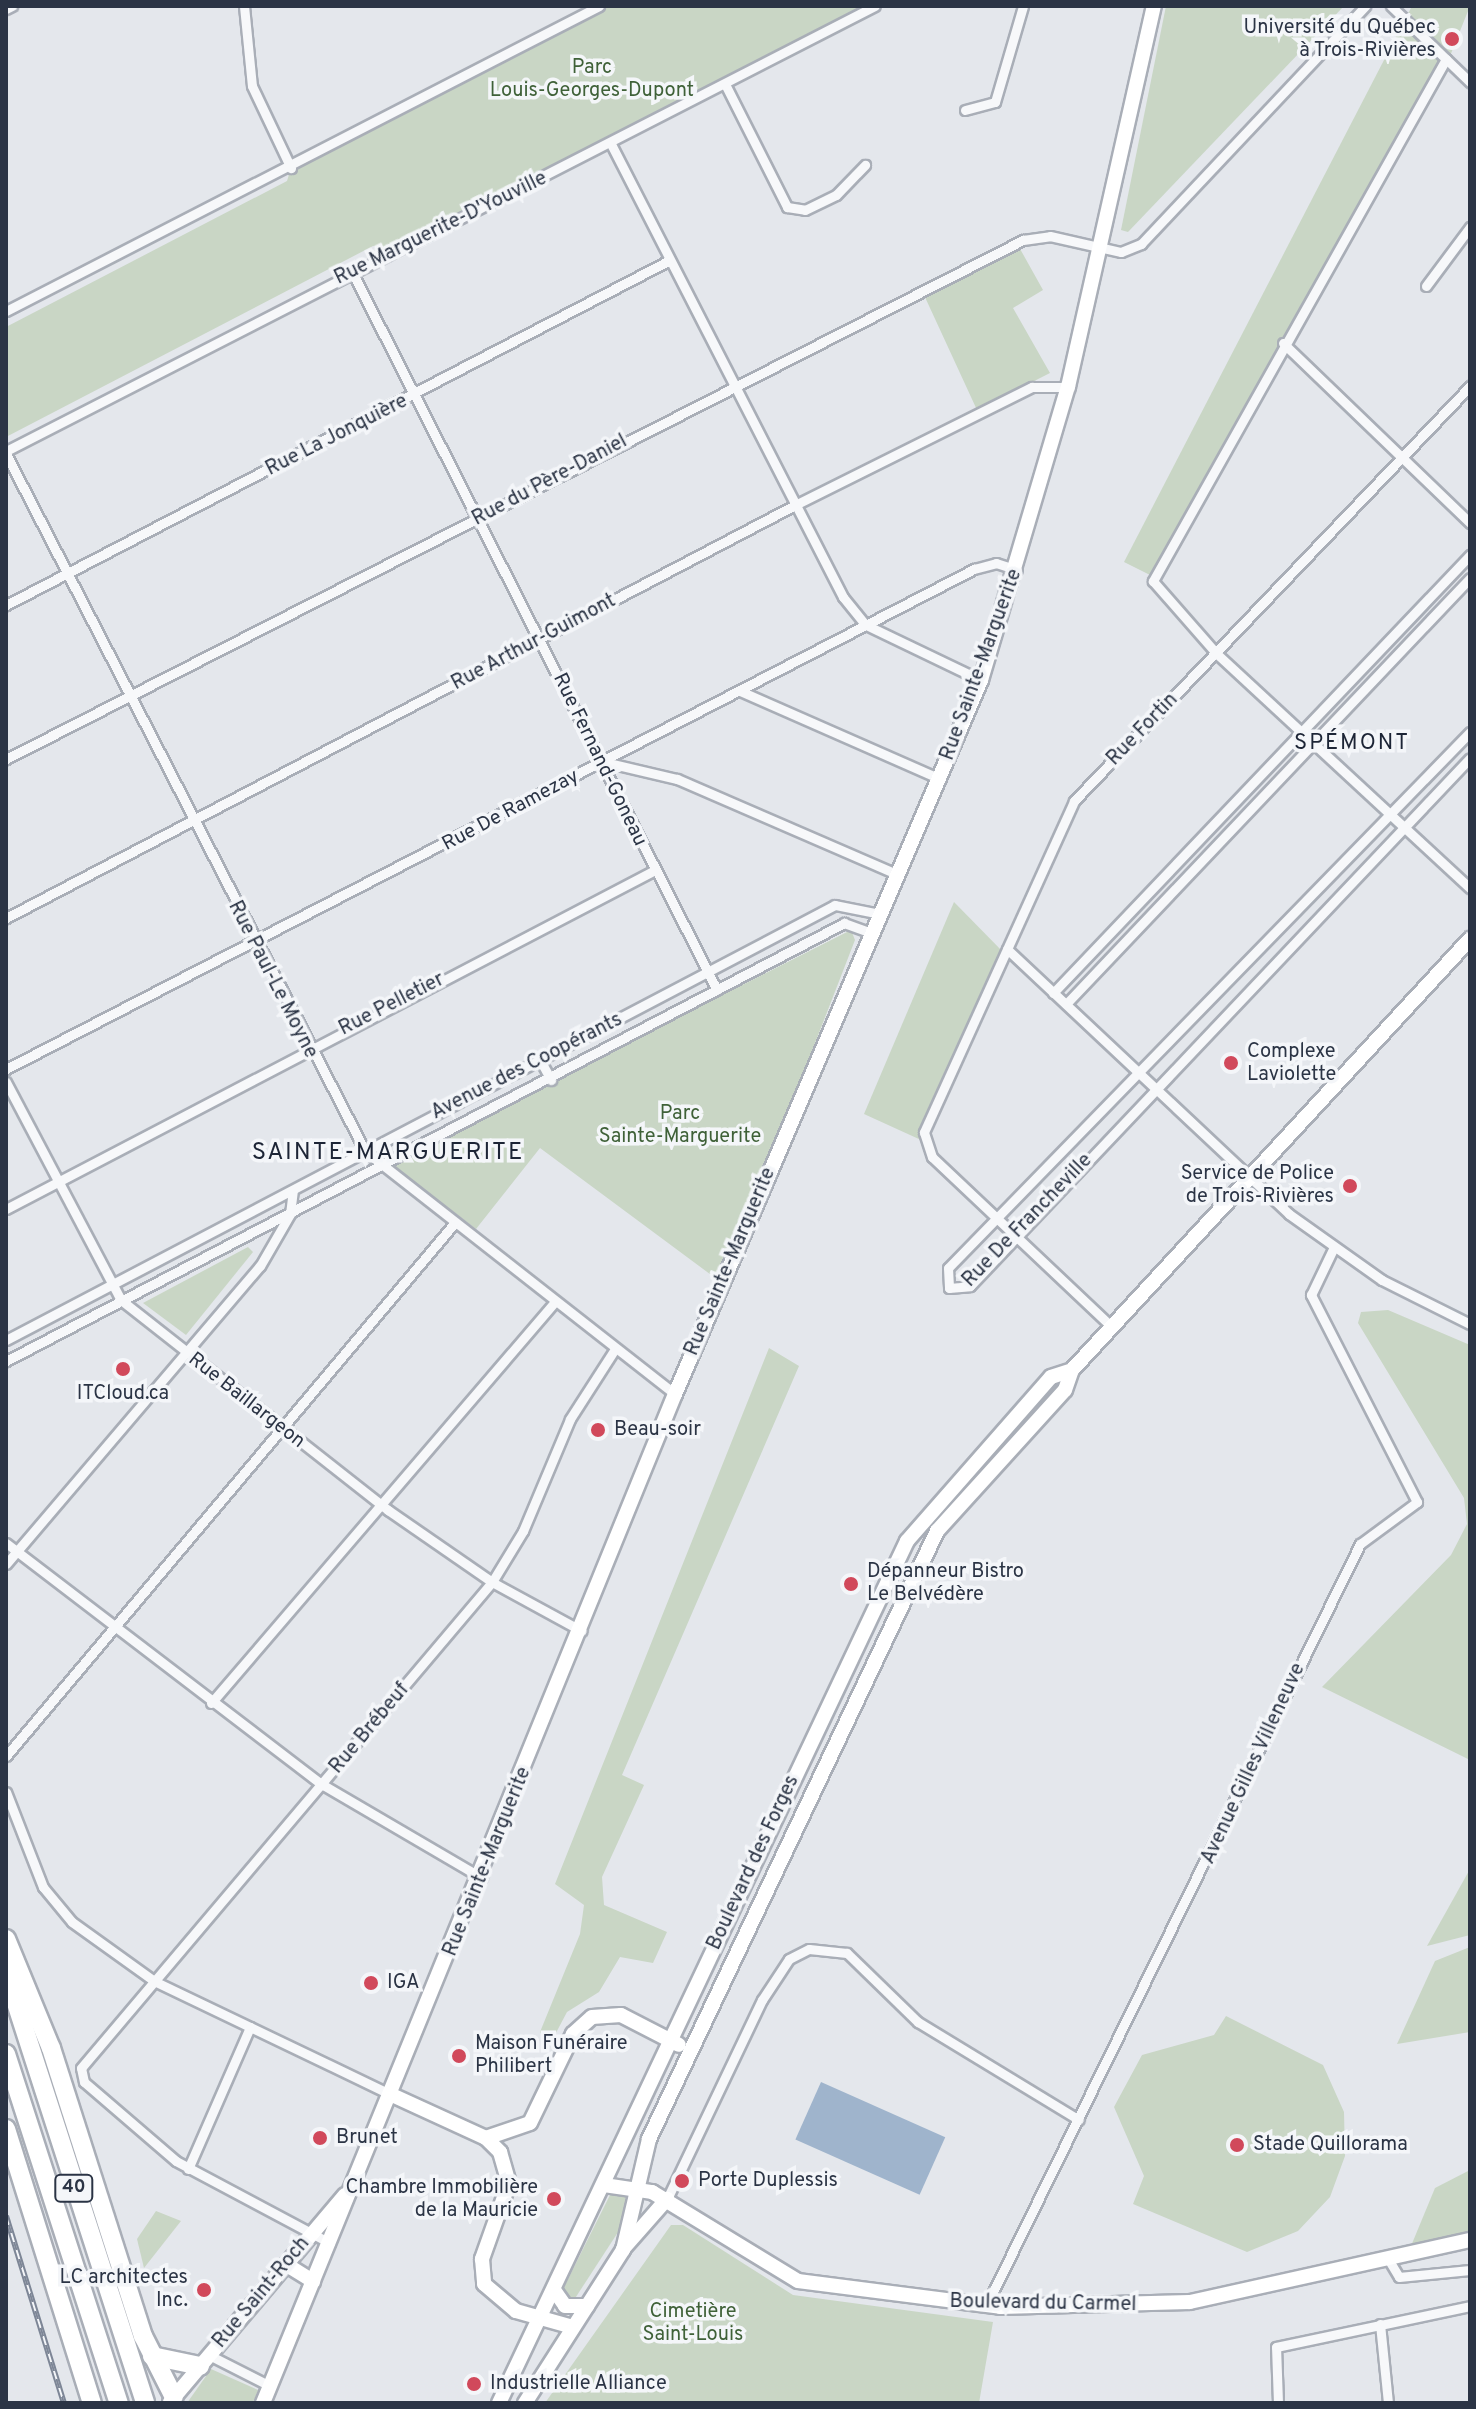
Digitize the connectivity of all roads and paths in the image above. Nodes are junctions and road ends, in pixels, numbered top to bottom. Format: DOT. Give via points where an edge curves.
graph roads {
  1 [pos="12,6"];
  2 [pos="244,6"];
  3 [pos="599,6"];
  4 [pos="875,6"];
  5 [pos="1023,6"];
  6 [pos="1154,6"];
  7 [pos="1365,6"];
  8 [pos="1391,6"];
  9 [pos="6,9"];
  10 [pos="1446,59"];
  11 [pos="1470,82"];
  12 [pos="725,84"];
  13 [pos="965,110"];
  14 [pos="611,144"];
  15 [pos="865,165"];
  16 [pos="291,168"];
  17 [pos="1470,227"];
  18 [pos="1100,247"];
  19 [pos="666,262"];
  20 [pos="352,272"];
  21 [pos="1426,286"];
  22 [pos="6,311"];
  23 [pos="1283,343"];
  24 [pos="733,385"];
  25 [pos="1470,386"];
  26 [pos="1068,387"];
  27 [pos="412,397"];
  28 [pos="6,452"];
  29 [pos="1402,457"];
  30 [pos="797,504"];
  31 [pos="479,519"];
  32 [pos="1470,523"];
  33 [pos="1470,555"];
  34 [pos="1017,570"];
  35 [pos="65,575"];
  36 [pos="1470,578"];
  37 [pos="6,605"];
  38 [pos="866,625"];
  39 [pos="540,640"];
  40 [pos="1216,653"];
  41 [pos="981,680"];
  42 [pos="740,691"];
  43 [pos="129,701"];
  44 [pos="1301,732"];
  45 [pos="1470,732"];
  46 [pos="1313,743"];
  47 [pos="1470,758"];
  48 [pos="6,759"];
  49 [pos="604,762"];
  50 [pos="940,779"];
  51 [pos="1390,815"];
  52 [pos="193,823"];
  53 [pos="1404,828"];
  54 [pos="653,871"];
  55 [pos="897,874"];
  56 [pos="1470,888"];
  57 [pos="880,914"];
  58 [pos="6,918"];
  59 [pos="872,933"];
  60 [pos="1470,939"];
  61 [pos="253,946"];
  62 [pos="1007,949"];
  63 [pos="709,973"];
  64 [pos="717,990"];
  65 [pos="1053,993"];
  66 [pos="1066,1004"];
  67 [pos="307,1049"];
  68 [pos="540,1060"];
  69 [pos="6,1069"];
  70 [pos="1140,1075"];
  71 [pos="551,1080"];
  72 [pos="6,1082"];
  73 [pos="1155,1089"];
  74 [pos="365,1151"];
  75 [pos="379,1169"];
  76 [pos="56,1180"];
  77 [pos="1251,1180"];
  78 [pos="293,1190"];
  79 [pos="6,1209"];
  80 [pos="290,1214"];
  81 [pos="999,1221"];
  82 [pos="452,1226"];
  83 [pos="1014,1237"];
  84 [pos="1334,1247"];
  85 [pos="109,1283"];
  86 [pos="121,1300"];
  87 [pos="553,1304"];
  88 [pos="1470,1324"];
  89 [pos="1113,1328"];
  90 [pos="6,1340"];
  91 [pos="615,1349"];
  92 [pos="185,1354"];
  93 [pos="6,1361"];
  94 [pos="1072,1370"];
  95 [pos="675,1394"];
  96 [pos="281,1428"];
  97 [pos="380,1503"];
  98 [pos="6,1543"];
  99 [pos="17,1551"];
  100 [pos="900,1554"];
  101 [pos="6,1564"];
  102 [pos="920,1564"];
  103 [pos="492,1582"];
  104 [pos="111,1626"];
  105 [pos="582,1631"];
  106 [pos="211,1703"];
  107 [pos="815,1734"];
  108 [pos="836,1743"];
  109 [pos="6,1756"];
  110 [pos="323,1785"];
  111 [pos="6,1792"];
  112 [pos="482,1878"];
  113 [pos="6,1939"];
  114 [pos="6,1972"];
  115 [pos="154,1981"];
  116 [pos="250,2027"];
  117 [pos="672,2041"];
  118 [pos="690,2050"];
  119 [pos="6,2054"];
  120 [pos="392,2095"];
  121 [pos="1079,2120"];
  122 [pos="6,2129"];
  123 [pos="486,2138"];
  124 [pos="188,2169"];
  125 [pos="355,2182"];
  126 [pos="604,2185"];
  127 [pos="636,2188"];
  128 [pos="667,2199"];
  129 [pos="311,2235"];
  130 [pos="1470,2240"];
  131 [pos="330,2243"];
  132 [pos="623,2250"];
  133 [pos="1387,2257"];
  134 [pos="287,2265"];
  135 [pos="1470,2270"];
  136 [pos="313,2281"];
  137 [pos="554,2290"];
  138 [pos="587,2306"];
  139 [pos="986,2306"];
  140 [pos="1470,2306"];
  141 [pos="540,2320"];
  142 [pos="1380,2324"];
  143 [pos="573,2327"];
  144 [pos="152,2356"];
  145 [pos="205,2361"];
  146 [pos="270,2386"];
  147 [pos="173,2401"];
  148 [pos="92,2403"];
  149 [pos="119,2403"];
  150 [pos="145,2403"];
  151 [pos="263,2403"];
  152 [pos="499,2403"];
  153 [pos="525,2403"];
  154 [pos="1278,2403"];
  155 [pos="1388,2403"];
  1 -- 9 [label="street"];
  2 -- 16 [label="street" via="252,86"];
  3 -- 16 [label="street"];
  4 -- 12 [label="street, Rue Marguerite-D'Youville"];
  5 -- 13 [label="street" via="995,102"];
  6 -- 18 [label="street, Rue Sainte-Marguerite"];
  7 -- 18 [label="street, Rue du Père-Daniel" via="1141,244 1121,252"];
  8 -- 10 [label="street"];
  10 -- 11 [label="street"];
  10 -- 23 [label="street"];
  12 -- 14 [label="street, Rue Marguerite-D'Youville"];
  12 -- 15 [label="street" via="787,207 805,210 836,195"];
  14 -- 19 [label="street"];
  14 -- 20 [label="street, Rue Marguerite-D'Youville"];
  16 -- 22 [label="street"];
  17 -- 21 [label="street"];
  18 -- 24 [label="street, Rue du Père-Daniel" via="1050,236 1023,240"];
  18 -- 26 [label="street, Rue Sainte-Marguerite"];
  19 -- 24 [label="street"];
  19 -- 27 [label="street, Rue La Jonquière"];
  20 -- 27 [label="street, Rue Fernand-Goneau"];
  20 -- 28 [label="street, Rue Marguerite-D'Youville"];
  23 -- 29 [label="street"];
  23 -- 40 [label="street" via="1156,566 1153,584"];
  24 -- 30 [label="street"];
  24 -- 31 [label="street, Rue du Père-Daniel"];
  25 -- 29 [label="street, Rue Fortin"];
  26 -- 30 [label="street, Rue Arthur-Guimont" via="1032,387"];
  26 -- 34 [label="street, Rue Sainte-Marguerite"];
  27 -- 31 [label="street, Rue Fernand-Goneau"];
  27 -- 35 [label="street, Rue La Jonquière"];
  28 -- 35 [label="street, Rue Paul-Le Moyne"];
  29 -- 32 [label="street"];
  29 -- 40 [label="street, Rue Fortin"];
  30 -- 38 [label="street" via="843,597"];
  30 -- 39 [label="street, Rue Arthur-Guimont"];
  31 -- 39 [label="street, Rue Fernand-Goneau"];
  31 -- 43 [label="street, Rue du Père-Daniel"];
  33 -- 44 [label="street"];
  34 -- 38 [label="street, Rue De Ramezay" via="996,563 974,569"];
  34 -- 41 [label="street, Rue Sainte-Marguerite"];
  35 -- 37 [label="street, Rue La Jonquière"];
  35 -- 43 [label="street, Rue Paul-Le Moyne"];
  36 -- 46 [label="street"];
  38 -- 41 [label="street"];
  38 -- 42 [label="street, Rue De Ramezay"];
  39 -- 49 [label="street, Rue Fernand-Goneau"];
  39 -- 52 [label="street, Rue Arthur-Guimont"];
  40 -- 44 [label="street"];
  40 -- 62 [label="street, Rue Fortin" via="1074,801"];
  41 -- 50 [label="street, Rue Sainte-Marguerite"];
  42 -- 49 [label="street, Rue De Ramezay"];
  42 -- 50 [label="street"];
  43 -- 48 [label="street, Rue du Père-Daniel"];
  43 -- 52 [label="street, Rue Paul-Le Moyne"];
  44 -- 46 [label="street"];
  44 -- 65 [label="street"];
  45 -- 51 [label="street, Rue De Francheville"];
  46 -- 51 [label="street"];
  46 -- 66 [label="street"];
  47 -- 53 [label="street, Rue De Francheville"];
  49 -- 54 [label="street, Rue Fernand-Goneau"];
  49 -- 55 [label="street" via="677,779"];
  49 -- 61 [label="street, Rue De Ramezay"];
  50 -- 55 [label="street, Rue Sainte-Marguerite"];
  51 -- 53 [label="street"];
  51 -- 70 [label="street, Rue De Francheville"];
  52 -- 58 [label="street, Rue Arthur-Guimont"];
  52 -- 61 [label="street, Rue Paul-Le Moyne"];
  53 -- 56 [label="street"];
  53 -- 73 [label="street, Rue De Francheville"];
  54 -- 63 [label="street, Rue Fernand-Goneau"];
  54 -- 67 [label="street, Rue Pelletier"];
  55 -- 57 [label="street, Rue Sainte-Marguerite"];
  57 -- 59 [label="street, Rue Sainte-Marguerite"];
  57 -- 63 [label="street, Avenue des Coopérants" via="835,905"];
  59 -- 64 [label="street, Avenue des Coopérants" via="844,923"];
  59 -- 95 [label="street, Rue Sainte-Marguerite"];
  60 -- 77 [label="street, Boulevard des Forges"];
  61 -- 67 [label="street, Rue Paul-Le Moyne"];
  61 -- 69 [label="street, Rue De Ramezay"];
  62 -- 65 [label="street"];
  62 -- 81 [label="street, Rue Fortin" via="924,1144"];
  63 -- 64 [label="street, Rue Fernand-Goneau"];
  63 -- 68 [label="street, Avenue des Coopérants"];
  64 -- 71 [label="street, Avenue des Coopérants"];
  65 -- 66 [label="street"];
  66 -- 70 [label="street"];
  67 -- 74 [label="street, Rue Paul-Le Moyne"];
  67 -- 76 [label="street, Rue Pelletier"];
  68 -- 71 [label="street"];
  68 -- 74 [label="street, Avenue des Coopérants"];
  70 -- 73 [label="street"];
  70 -- 81 [label="street, Rue De Francheville"];
  71 -- 75 [label="street, Avenue des Coopérants"];
  72 -- 76 [label="street, Rue Baillargeon"];
  73 -- 77 [label="street"];
  73 -- 83 [label="street, Rue De Francheville"];
  74 -- 75 [label="street, Rue Paul-Le Moyne"];
  74 -- 78 [label="street, Avenue des Coopérants"];
  75 -- 80 [label="street, Avenue des Coopérants"];
  75 -- 82 [label="street, Rue Paul-Le Moyne"];
  76 -- 79 [label="street, Rue Pelletier"];
  76 -- 85 [label="street, Rue Baillargeon"];
  77 -- 84 [label="street"];
  77 -- 89 [label="street, Boulevard des Forges"];
  78 -- 80 [label="street"];
  78 -- 85 [label="street, Avenue des Coopérants"];
  80 -- 86 [label="street, Avenue des Coopérants"];
  80 -- 92 [label="street" via="260,1266"];
  81 -- 83 [label="street"];
  81 -- 83 [label="street, Rue De Francheville" via="948,1268 949,1288 966,1289"];
  82 -- 87 [label="street, Rue Paul-Le Moyne"];
  82 -- 96 [label="street"];
  83 -- 89 [label="street"];
  84 -- 88 [label="street"];
  84 -- 121 [label="street, Avenue Gilles Villeneuve" via="1311,1295 1416,1486 1417,1502 1360,1544"];
  85 -- 86 [label="street, Rue Baillargeon"];
  85 -- 90 [label="street, Avenue des Coopérants"];
  86 -- 92 [label="street, Rue Baillargeon"];
  86 -- 93 [label="street, Avenue des Coopérants"];
  87 -- 91 [label="street, Rue Paul-Le Moyne"];
  87 -- 97 [label="street"];
  89 -- 94 [label="street, Boulevard des Forges"];
  91 -- 95 [label="street, Rue Paul-Le Moyne"];
  91 -- 103 [label="street, Rue Brébeuf" via="570,1419 523,1531"];
  92 -- 96 [label="street, Rue Baillargeon"];
  92 -- 99 [label="street"];
  94 -- 100 [label="street, Boulevard des Forges" via="1051,1377 962,1471"];
  94 -- 102 [label="street, Boulevard des Forges" via="1065,1390 945,1520"];
  95 -- 105 [label="street, Rue Sainte-Marguerite"];
  96 -- 97 [label="street, Rue Baillargeon"];
  96 -- 104 [label="street"];
  97 -- 103 [label="street, Rue Baillargeon"];
  97 -- 106 [label="street"];
  98 -- 99 [label="street"];
  99 -- 101 [label="street"];
  99 -- 104 [label="street"];
  100 -- 102 [label="street"];
  100 -- 107 [label="street, Boulevard des Forges"];
  102 -- 108 [label="street, Boulevard des Forges"];
  103 -- 105 [label="street, Rue Baillargeon"];
  103 -- 110 [label="street, Rue Brébeuf"];
  104 -- 106 [label="street"];
  104 -- 109 [label="street"];
  105 -- 112 [label="street, Rue Sainte-Marguerite"];
  106 -- 110 [label="street"];
  107 -- 108 [label="street"];
  107 -- 117 [label="street, Boulevard des Forges"];
  108 -- 118 [label="street, Boulevard des Forges"];
  110 -- 112 [label="street" via="414,1845"];
  110 -- 115 [label="street, Rue Brébeuf"];
  111 -- 115 [label="street" via="55,1906"];
  112 -- 120 [label="street, Rue Sainte-Marguerite"];
  113 -- 144 [label="highway" via="51,2048"];
  114 -- 150 [label="highway, 40"];
  115 -- 116 [label="street"];
  115 -- 124 [label="street, Rue Brébeuf" via="84,2062 80,2077"];
  116 -- 120 [label="street"];
  116 -- 124 [label="street"];
  117 -- 118 [label="street"];
  117 -- 123 [label="street" via="621,2015 592,2017 573,2034 530,2123"];
  117 -- 126 [label="street, Boulevard des Forges"];
  118 -- 127 [label="street, Boulevard des Forges" via="645,2148"];
  119 -- 149 [label="highway, 40"];
  120 -- 123 [label="street"];
  120 -- 125 [label="street, Rue Sainte-Marguerite"];
  121 -- 128 [label="street" via="918,2022 847,1953 809,1949 789,1959 762,2000"];
  121 -- 139 [label="street, Avenue Gilles Villeneuve"];
  122 -- 148 [label="highway"];
  123 -- 141 [label="street" via="509,2179 482,2276 500,2302"];
  124 -- 129 [label="street"];
  125 -- 129 [label="street, Rue Saint-Roch"];
  125 -- 131 [label="street, Rue Sainte-Marguerite"];
  126 -- 127 [label="street, Boulevard du Carmel"];
  126 -- 137 [label="street, Boulevard des Forges"];
  127 -- 128 [label="street, Boulevard du Carmel"];
  127 -- 132 [label="street, Boulevard des Forges"];
  128 -- 132 [label="street"];
  128 -- 139 [label="street, Boulevard du Carmel" via="798,2281"];
  129 -- 131 [label="street"];
  129 -- 134 [label="street, Rue Saint-Roch"];
  130 -- 133 [label="street, Boulevard du Carmel"];
  131 -- 136 [label="street, Rue Sainte-Marguerite"];
  132 -- 138 [label="street, Boulevard des Forges"];
  133 -- 135 [label="street" via="1399,2277"];
  133 -- 139 [label="street, Boulevard du Carmel" via="1177,2303"];
  134 -- 136 [label="street"];
  134 -- 145 [label="street, Rue Saint-Roch"];
  136 -- 146 [label="street, Rue Sainte-Marguerite"];
  137 -- 138 [label="street" via="565,2306"];
  137 -- 141 [label="street, Boulevard des Forges"];
  138 -- 143 [label="street, Boulevard des Forges"];
  140 -- 142 [label="street"];
  141 -- 143 [label="street"];
  141 -- 152 [label="street, Boulevard des Forges"];
  142 -- 154 [label="street" via="1274,2349"];
  142 -- 155 [label="street"];
  143 -- 153 [label="street, Boulevard des Forges"];
  144 -- 145 [label="highway"];
  144 -- 147 [label="highway"];
  145 -- 146 [label="street"];
  145 -- 147 [label="street, Rue Saint-Roch"];
  146 -- 151 [label="street, Rue Sainte-Marguerite"];
}
